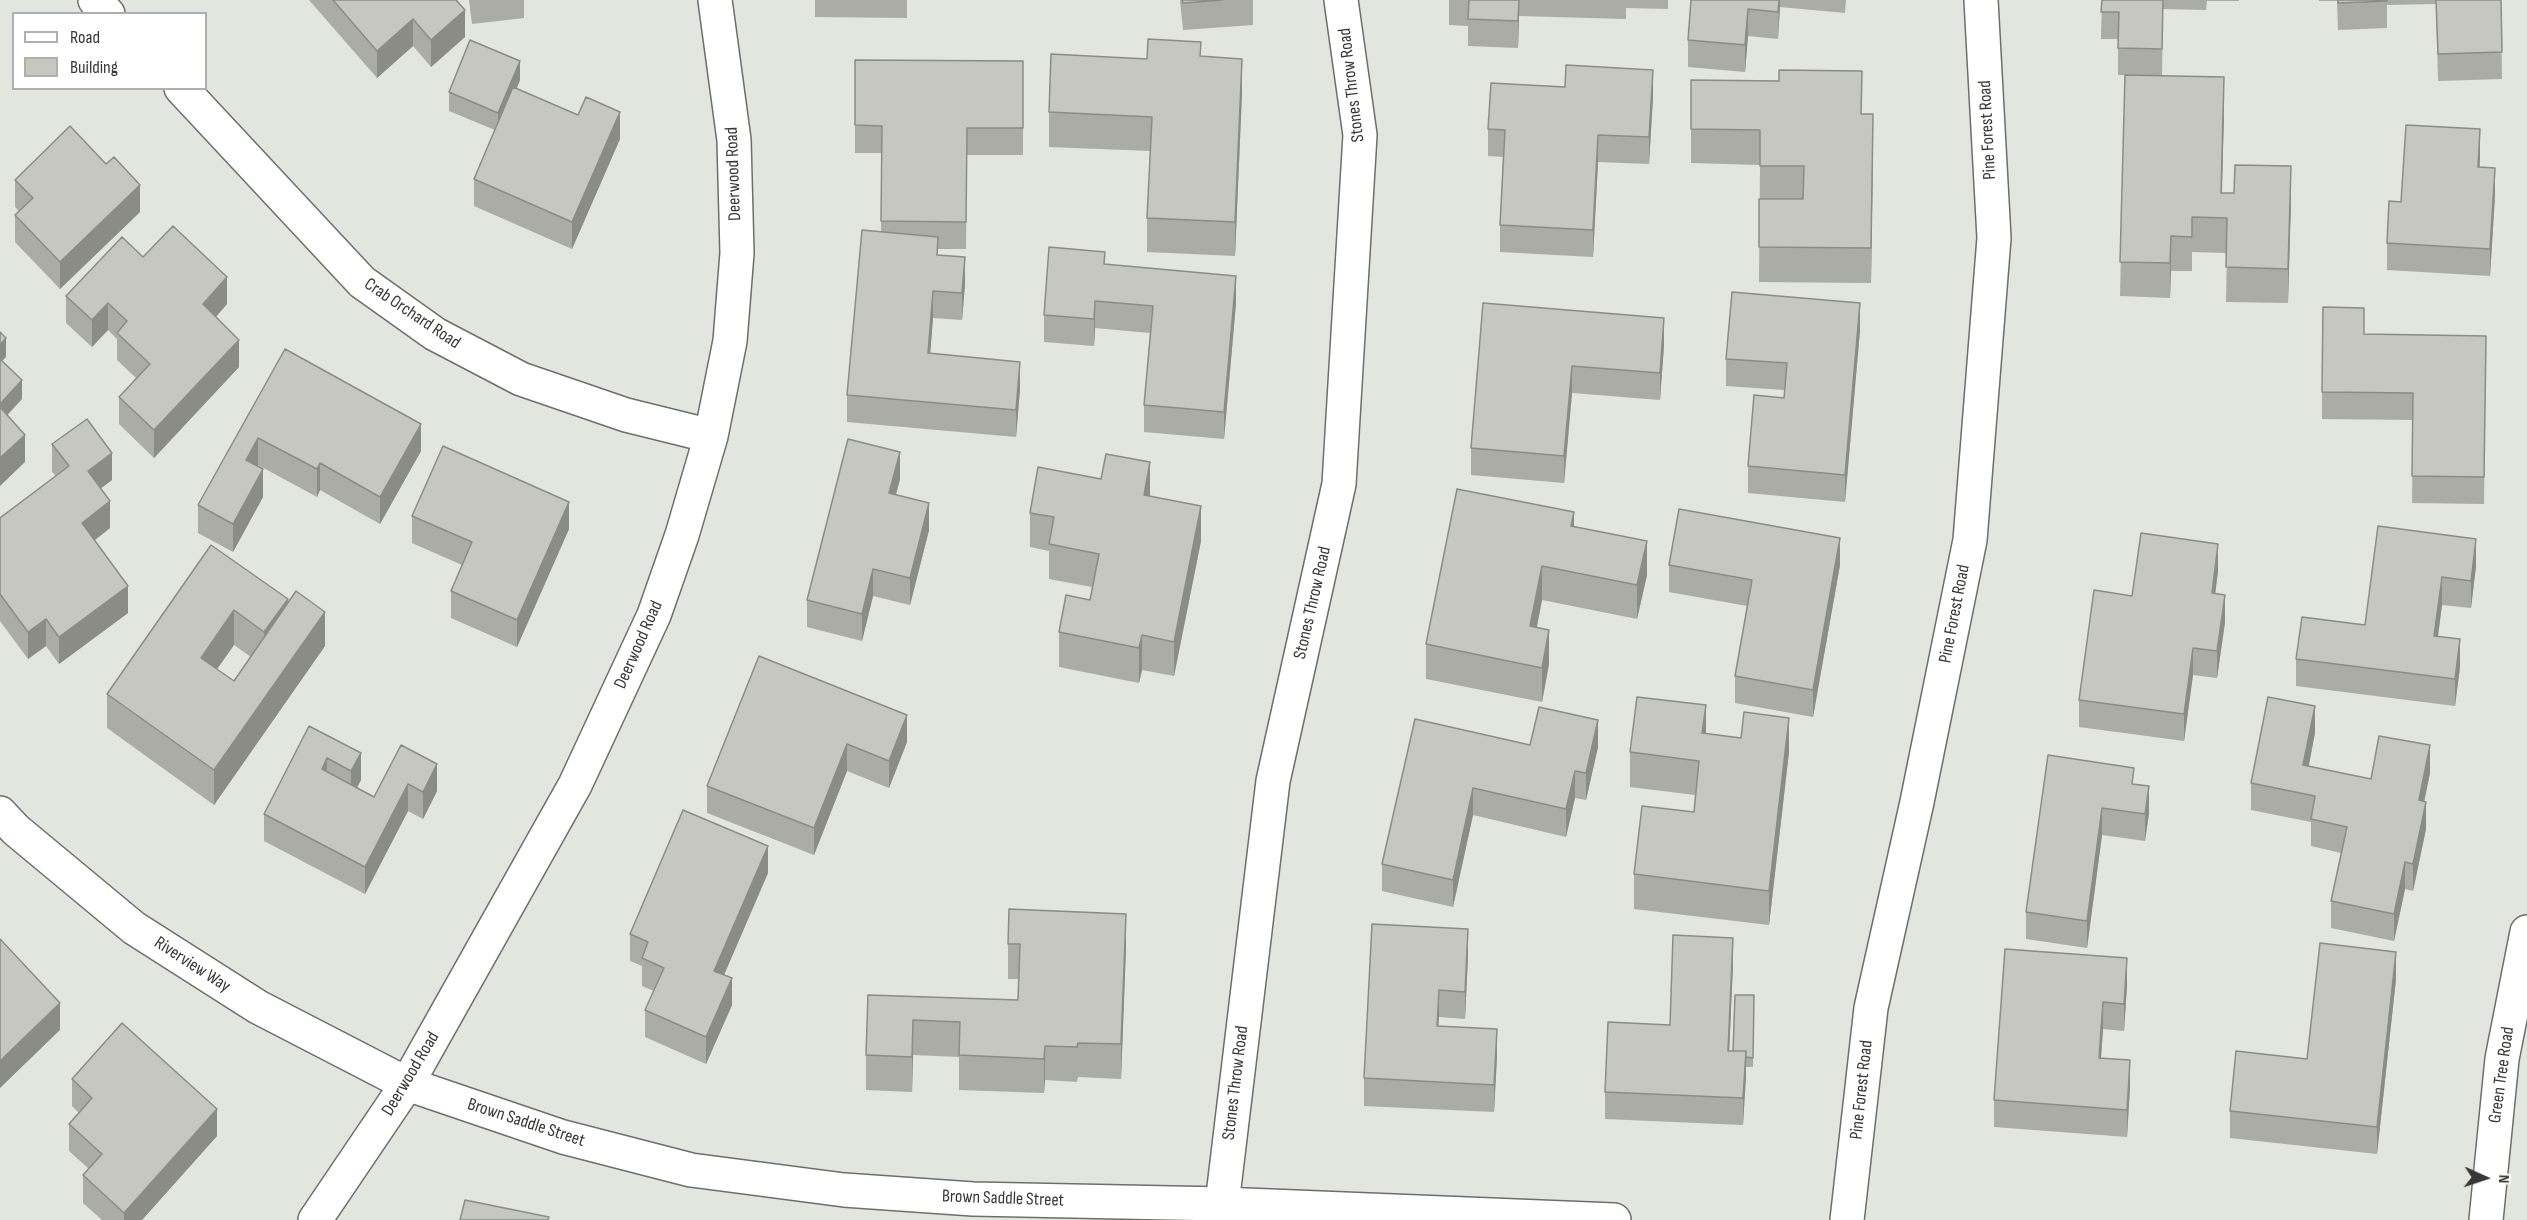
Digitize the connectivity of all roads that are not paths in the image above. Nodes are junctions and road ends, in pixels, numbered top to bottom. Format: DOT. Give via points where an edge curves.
graph roads {
  1 [pos="95,0"];
  2 [pos="716,0"];
  3 [pos="1341,0"];
  4 [pos="1981,0"];
  5 [pos="106,12"];
  6 [pos="183,90"];
  7 [pos="711,436"];
  8 [pos="0,813"];
  9 [pos="2527,932"];
  10 [pos="407,1084"];
  11 [pos="1222,1204"];
  12 [pos="315,1220"];
  13 [pos="1614,1220"];
  14 [pos="1847,1220"];
  15 [pos="2486,1220"];
  1 -- 5 [label="street"];
  2 -- 7 [label="street, Deerwood Road" via="735,140 737,254 730,341"];
  3 -- 11 [label="street, Stones Throw Road" via="1360,135 1339,484 1273,781"];
  4 -- 14 [label="street, Pine Forest Road" via="1994,238 1970,540 1871,1008"];
  6 -- 7 [label="street, Crab Orchard Road" via="362,282 435,334 521,379 626,415"];
  7 -- 10 [label="street, Deerwood Road" via="654,615 575,785"];
  8 -- 10 [label="street, Riverview Way" via="134,928 258,1007"];
  9 -- 15 [label="street, Green Tree Road" via="2502,1059"];
  10 -- 11 [label="street, Brown Saddle Street" via="563,1137 691,1170 844,1190 973,1199"];
  10 -- 12 [label="street, Deerwood Road"];
  11 -- 13 [label="street, Brown Saddle Street"];
}
